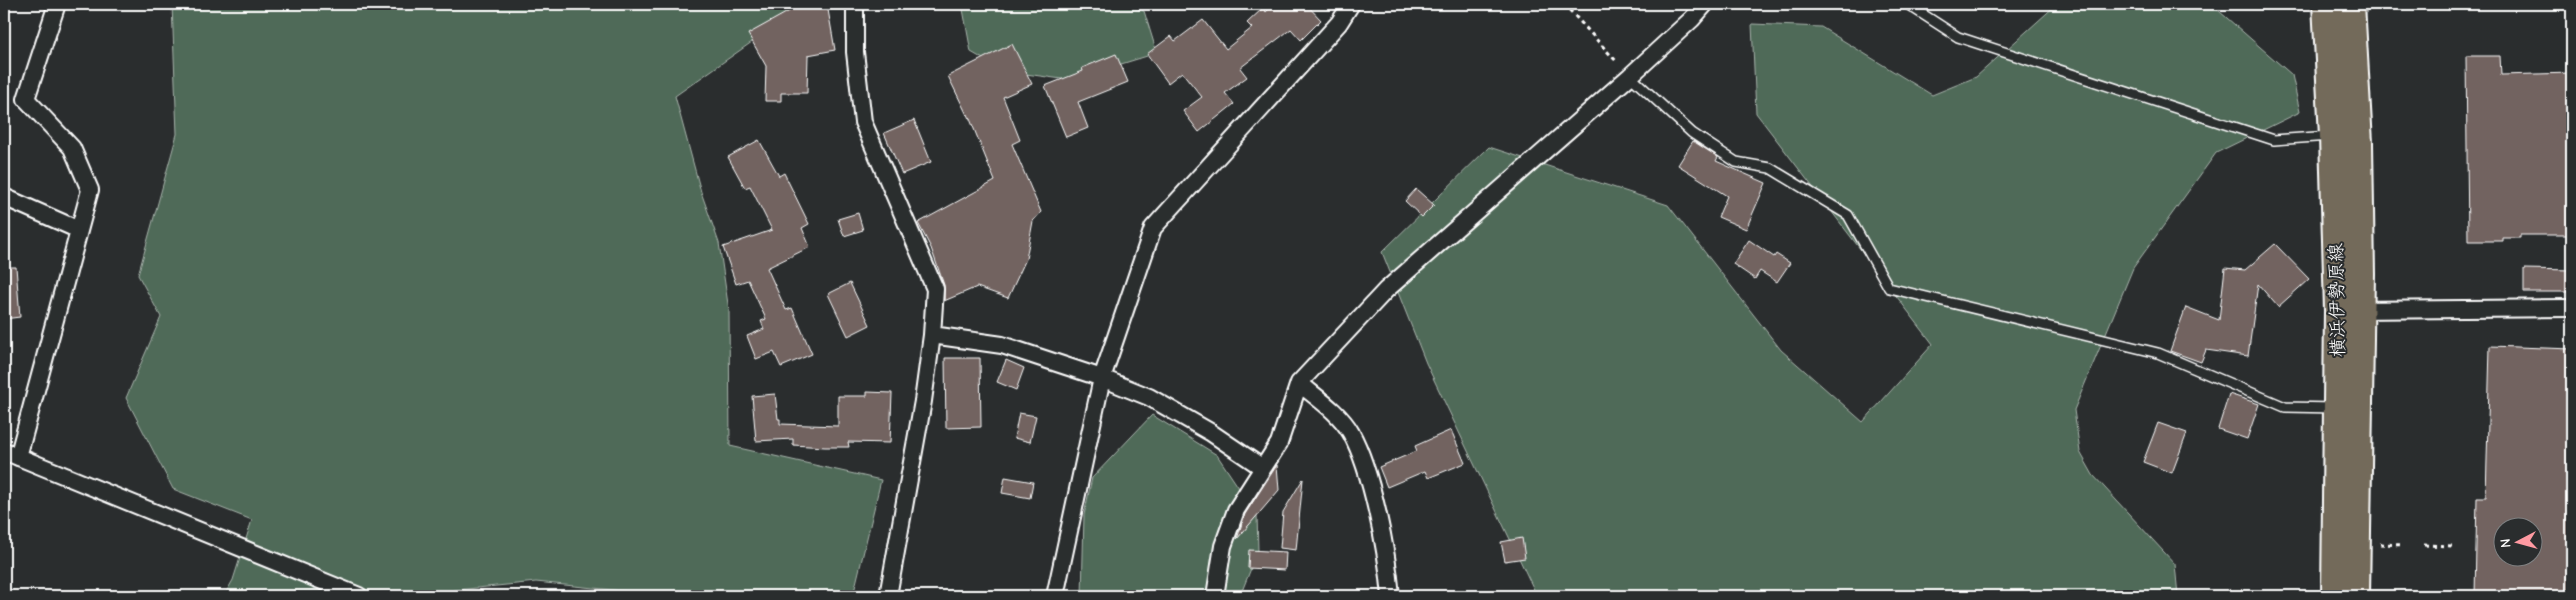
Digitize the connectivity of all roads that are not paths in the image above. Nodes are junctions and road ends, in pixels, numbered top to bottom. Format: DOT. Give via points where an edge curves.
graph roads {
  1 [pos="58,4"];
  2 [pos="855,4"];
  3 [pos="1351,4"];
  4 [pos="1705,4"];
  5 [pos="1907,4"];
  6 [pos="2326,4"];
  7 [pos="2351,4"];
  8 [pos="1630,76"];
  9 [pos="2333,136"];
  10 [pos="4,197"];
  11 [pos="79,230"];
  12 [pos="2572,308"];
  13 [pos="2349,310"];
  14 [pos="932,335"];
  15 [pos="1102,378"];
  16 [pos="1299,383"];
  17 [pos="2338,408"];
  18 [pos="11,454"];
  19 [pos="1263,468"];
  20 [pos="359,596"];
  21 [pos="888,596"];
  22 [pos="1055,596"];
  23 [pos="1215,596"];
  24 [pos="1391,596"];
  25 [pos="2336,596"];
  26 [pos="2356,596"];
  1 -- 11 [label="street" via="26,99 72,148 90,190"];
  2 -- 14 [label="street" via="855,52 863,122 935,289"];
  3 -- 15 [label="street" via="1339,23 1153,228"];
  4 -- 8 [label="street"];
  5 -- 9 [label="lane" via="1958,37 2274,140"];
  6 -- 9 [label="main road, 横浜伊勢原線"];
  7 -- 13 [label="main road, 横浜伊勢原線" via="2359,143"];
  8 -- 16 [label="street" via="1386,290"];
  8 -- 17 [label="lane" via="1692,133 1736,162 1770,168 1848,215 1889,288 2158,353 2285,407"];
  9 -- 13 [label="main road, 横浜伊勢原線"];
  10 -- 11 [label="street"];
  11 -- 18 [label="street"];
  12 -- 13 [label="street"];
  13 -- 17 [label="main road, 横浜伊勢原線"];
  13 -- 26 [label="main road, 横浜伊勢原線"];
  14 -- 15 [label="street" via="1002,345"];
  14 -- 21 [label="street"];
  15 -- 19 [label="street" via="1149,397 1210,432"];
  15 -- 22 [label="street"];
  16 -- 19 [label="street" via="1279,443"];
  16 -- 24 [label="street" via="1327,406 1350,432 1366,468"];
  17 -- 25 [label="main road, 横浜伊勢原線"];
  18 -- 20 [label="street"];
  19 -- 23 [label="street" via="1236,510 1223,546"];
}
